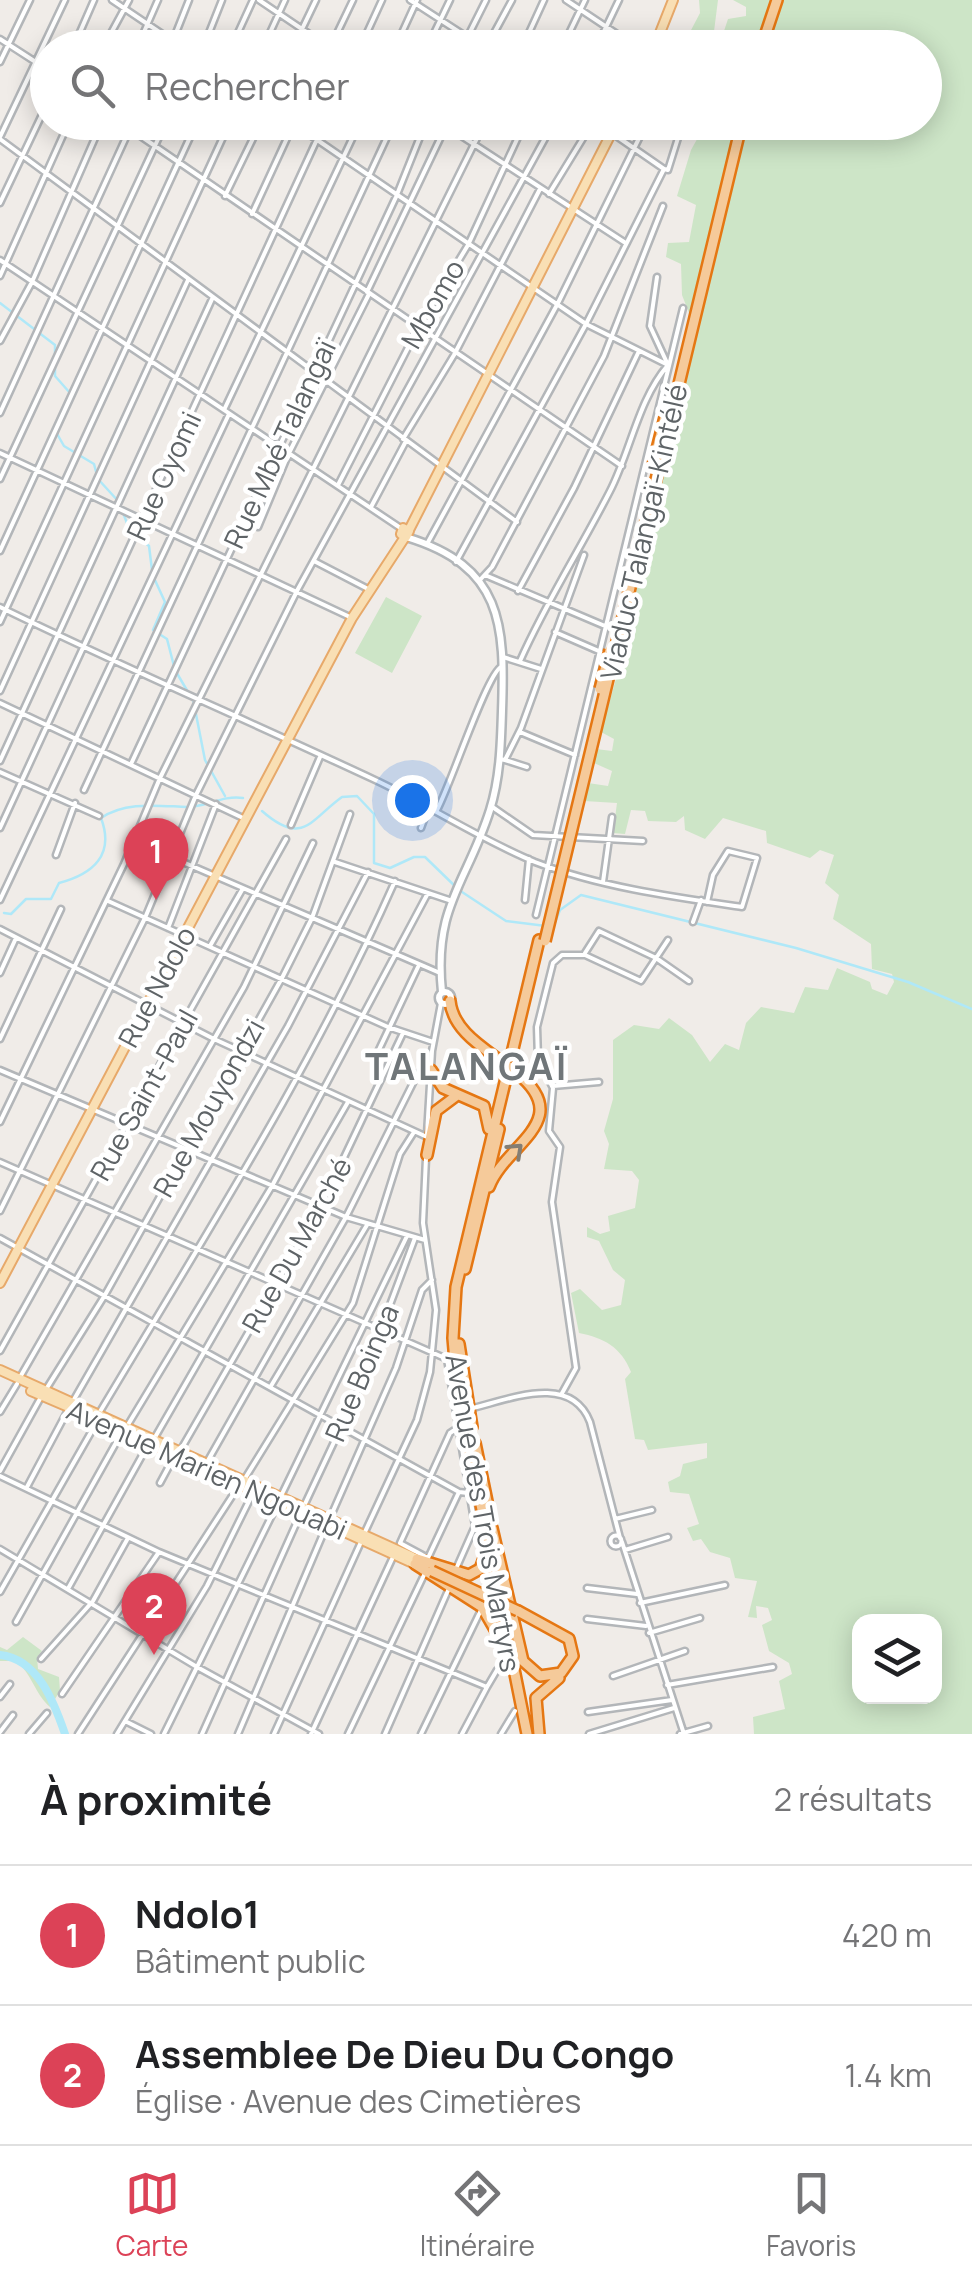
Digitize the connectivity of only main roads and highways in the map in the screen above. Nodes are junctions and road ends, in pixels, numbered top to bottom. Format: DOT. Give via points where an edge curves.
graph roads {
  1 [pos="672,0"];
  2 [pos="774,0"];
  3 [pos="661,30"];
  4 [pos="764,30"];
  5 [pos="608,140"];
  6 [pos="735,140"];
  7 [pos="542,940"];
  8 [pos="446,1002"];
  9 [pos="431,1066"];
  10 [pos="456,1096"];
  11 [pos="427,1154"];
  12 [pos="485,1156"];
  13 [pos="474,1232"];
  14 [pos="0,1283"];
  15 [pos="0,1373"];
  16 [pos="178,1453"];
  17 [pos="475,1472"];
  18 [pos="242,1482"];
  19 [pos="280,1499"];
  20 [pos="492,1528"];
  21 [pos="363,1537"];
  22 [pos="486,1560"];
  23 [pos="425,1566"];
  24 [pos="484,1608"];
  25 [pos="560,1675"];
  26 [pos="530,1734"];
  1 -- 3 [label="main road"];
  2 -- 4 [label="highway"];
  5 -- 14 [label="main road, Rue Ndolo" via="448,452 352,618"];
  6 -- 7 [label="highway, Viaduc Talangaï-Kintélé, bridge"];
  7 -- 12 [label="highway, Avenue des Trois Martyrs"];
  7 -- 13 [label="highway, Avenue des Trois Martyrs"];
  13 -- 8 [label="highway, one-way, bridge" via="495,1172 538,1122 537,1096 459,1025"];
  9 -- 10 [label="highway"];
  10 -- 11 [label="highway" via="436,1111"];
  10 -- 12 [label="highway" via="476,1099 487,1112"];
  12 -- 17 [label="highway, Avenue des Trois Martyrs" via="453,1324 457,1385"];
  13 -- 20 [label="highway, Avenue des Trois Martyrs" via="458,1323"];
  15 -- 16 [label="main road, Avenue Marien Ngouabi"];
  16 -- 18 [label="main road, Avenue Marien Ngouabi"];
  16 -- 18 [label="main road"];
  17 -- 22 [label="highway"];
  17 -- 26 [label="highway, Avenue des Trois Martyrs" via="510,1668"];
  18 -- 19 [label="main road"];
  18 -- 19 [label="main road, Avenue Marien Ngouabi"];
  19 -- 21 [label="main road, Avenue Marien Ngouabi"];
  20 -- 25 [label="highway" via="524,1660 540,1676"];
  20 -- 26 [label="highway, Avenue des Trois Martyrs"];
  21 -- 23 [label="main road"];
  21 -- 23 [label="main road, Avenue Marien Ngouabi"];
  22 -- 23 [label="highway" via="464,1576"];
  22 -- 24 [label="highway" via="479,1588"];
  23 -- 24 [label="highway"];
  23 -- 25 [label="highway, bridge" via="569,1638 573,1656"];
  24 -- 26 [label="highway" via="499,1632 514,1710"];
  25 -- 26 [label="highway" via="536,1698"];
}
